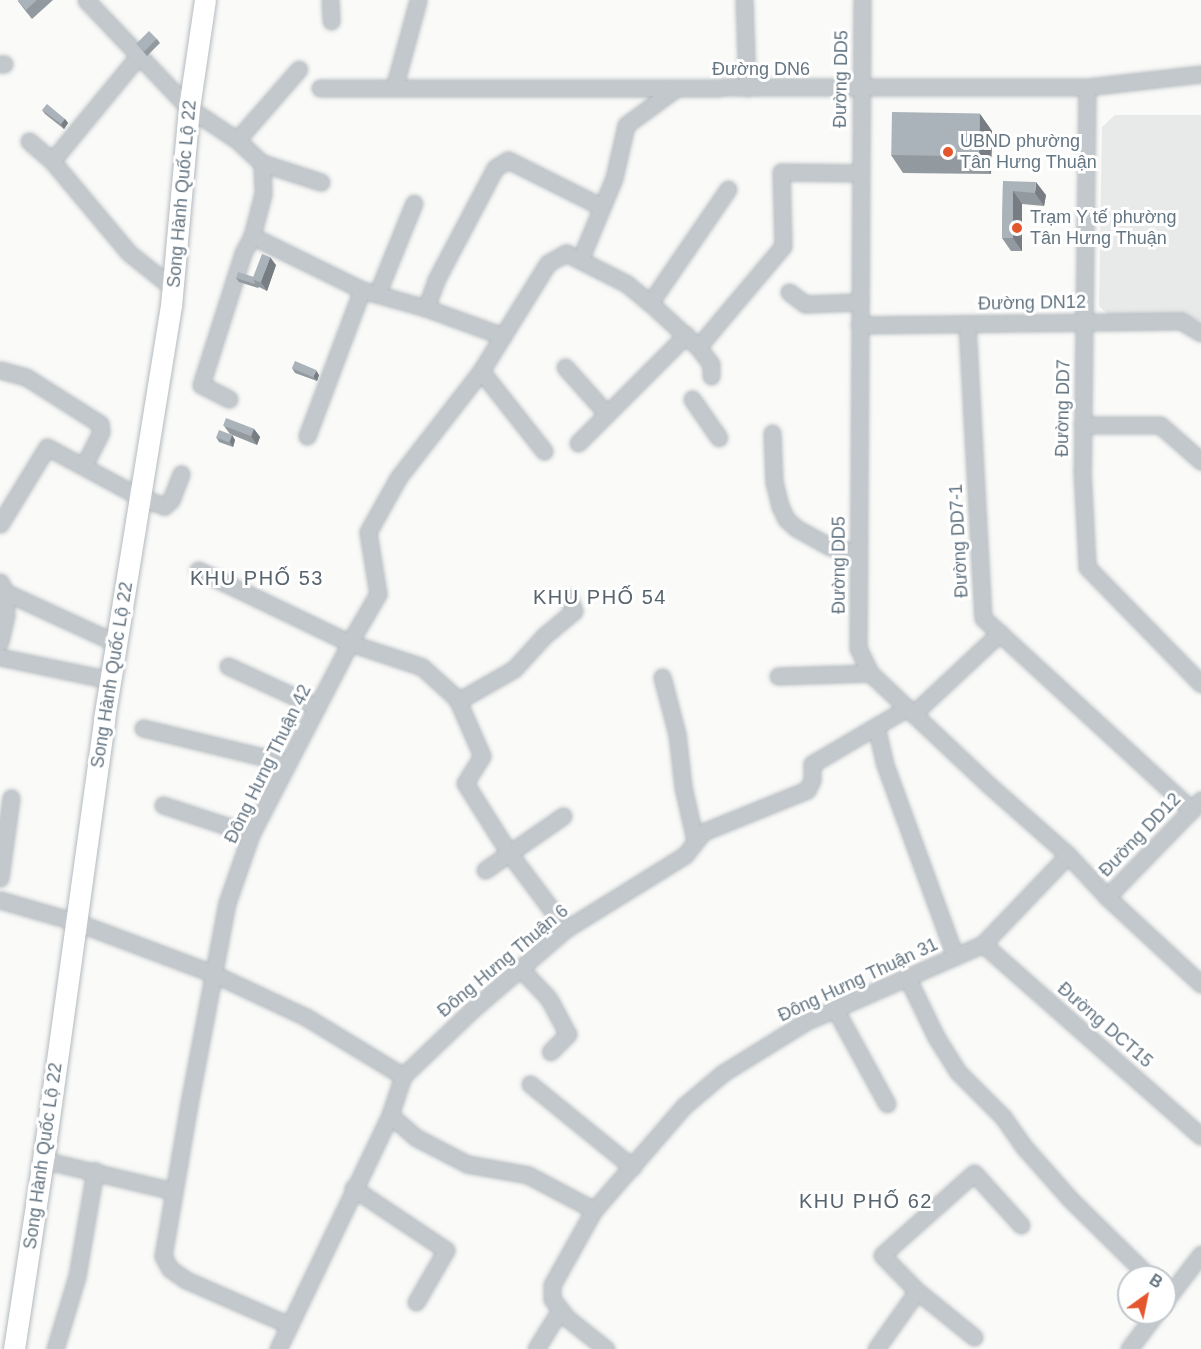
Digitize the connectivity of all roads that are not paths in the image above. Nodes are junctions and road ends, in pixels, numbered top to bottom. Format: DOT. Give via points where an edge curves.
graph roads {
  1 [pos="86,0"];
  2 [pos="205,0"];
  3 [pos="330,0"];
  4 [pos="418,0"];
  5 [pos="744,0"];
  6 [pos="861,0"];
  7 [pos="331,21"];
  8 [pos="139,55"];
  9 [pos="299,69"];
  10 [pos="1201,74"];
  11 [pos="1087,87"];
  12 [pos="320,88"];
  13 [pos="394,88"];
  14 [pos="747,88"];
  15 [pos="860,88"];
  16 [pos="675,89"];
  17 [pos="189,108"];
  18 [pos="237,140"];
  19 [pos="28,141"];
  20 [pos="52,160"];
  21 [pos="262,163"];
  22 [pos="860,173"];
  23 [pos="321,182"];
  24 [pos="728,189"];
  25 [pos="414,203"];
  26 [pos="602,207"];
  27 [pos="252,236"];
  28 [pos="580,260"];
  29 [pos="173,288"];
  30 [pos="369,292"];
  31 [pos="789,292"];
  32 [pos="860,302"];
  33 [pos="650,303"];
  34 [pos="426,308"];
  35 [pos="1083,322"];
  36 [pos="967,324"];
  37 [pos="859,325"];
  38 [pos="1201,333"];
  39 [pos="686,335"];
  40 [pos="503,336"];
  41 [pos="698,347"];
  42 [pos="565,368"];
  43 [pos="0,370"];
  44 [pos="481,371"];
  45 [pos="711,376"];
  46 [pos="229,399"];
  47 [pos="692,399"];
  48 [pos="607,414"];
  49 [pos="1082,425"];
  50 [pos="772,433"];
  51 [pos="307,436"];
  52 [pos="719,438"];
  53 [pos="578,443"];
  54 [pos="544,451"];
  55 [pos="1201,461"];
  56 [pos="84,466"];
  57 [pos="181,474"];
  58 [pos="140,497"];
  59 [pos="0,524"];
  60 [pos="858,553"];
  61 [pos="198,570"];
  62 [pos="2,587"];
  63 [pos="569,598"];
  64 [pos="1000,633"];
  65 [pos="0,642"];
  66 [pos="116,643"];
  67 [pos="350,643"];
  68 [pos="0,657"];
  69 [pos="228,666"];
  70 [pos="870,673"];
  71 [pos="778,676"];
  72 [pos="662,677"];
  73 [pos="110,680"];
  74 [pos="1201,684"];
  75 [pos="458,701"];
  76 [pos="317,707"];
  77 [pos="910,711"];
  78 [pos="876,726"];
  79 [pos="143,728"];
  80 [pos="288,763"];
  81 [pos="11,798"];
  82 [pos="163,805"];
  83 [pos="1196,805"];
  84 [pos="563,816"];
  85 [pos="251,834"];
  86 [pos="695,840"];
  87 [pos="509,853"];
  88 [pos="1068,855"];
  89 [pos="485,870"];
  90 [pos="0,878"];
  91 [pos="1107,897"];
  92 [pos="0,900"];
  93 [pos="76,922"];
  94 [pos="566,929"];
  95 [pos="983,944"];
  96 [pos="955,956"];
  97 [pos="520,968"];
  98 [pos="214,974"];
  99 [pos="907,977"];
  100 [pos="1201,984"];
  101 [pos="835,1009"];
  102 [pos="550,1052"];
  103 [pos="403,1076"];
  104 [pos="530,1084"];
  105 [pos="887,1104"];
  106 [pos="390,1115"];
  107 [pos="1201,1136"];
  108 [pos="43,1160"];
  109 [pos="632,1167"];
  110 [pos="95,1171"];
  111 [pos="353,1188"];
  112 [pos="173,1191"];
  113 [pos="594,1210"];
  114 [pos="1021,1225"];
  115 [pos="1201,1254"];
  116 [pos="1137,1265"];
  117 [pos="1177,1283"];
  118 [pos="917,1291"];
  119 [pos="416,1302"];
  120 [pos="556,1304"];
  121 [pos="289,1325"];
  122 [pos="1147,1325"];
  123 [pos="974,1337"];
  124 [pos="1131,1348"];
  125 [pos="14,1349"];
  126 [pos="55,1349"];
  127 [pos="278,1349"];
  128 [pos="536,1349"];
  129 [pos="606,1349"];
  130 [pos="876,1349"];
  1 -- 8 [label="street"];
  2 -- 17 [label="street, Song Hành Quốc Lộ 22"];
  3 -- 7 [label="street"];
  4 -- 13 [label="street"];
  5 -- 14 [label="street"];
  6 -- 15 [label="street, Đường DD5"];
  8 -- 17 [label="street"];
  8 -- 20 [label="street"];
  9 -- 18 [label="street"];
  10 -- 11 [label="street, Đường DN6"];
  11 -- 15 [label="street, Đường DN6"];
  11 -- 35 [label="street, Đường DD7"];
  12 -- 13 [label="street, Đường DN6"];
  13 -- 16 [label="street, Đường DN6"];
  14 -- 15 [label="street, Đường DN6"];
  14 -- 16 [label="street, Đường DN6"];
  15 -- 22 [label="street, Đường DD5"];
  16 -- 26 [label="street" via="626,125 614,178"];
  17 -- 18 [label="street"];
  17 -- 29 [label="street, Song Hành Quốc Lộ 22"];
  18 -- 21 [label="street"];
  19 -- 20 [label="street"];
  20 -- 29 [label="street" via="129,253"];
  21 -- 23 [label="street"];
  21 -- 27 [label="street" via="263,194"];
  22 -- 32 [label="street, Đường DD5"];
  22 -- 41 [label="street" via="781,172 783,246"];
  24 -- 33 [label="street"];
  25 -- 30 [label="street"];
  26 -- 28 [label="street"];
  26 -- 34 [label="street" via="508,160 495,168 436,280"];
  27 -- 30 [label="street"];
  27 -- 46 [label="street" via="243,253 201,385"];
  28 -- 33 [label="street, Đông Hưng Thuận 42" via="627,284"];
  28 -- 40 [label="street, Đông Hưng Thuận 42" via="566,253 548,263"];
  29 -- 58 [label="street, Song Hành Quốc Lộ 22"];
  30 -- 34 [label="street"];
  30 -- 51 [label="street"];
  31 -- 32 [label="street" via="805,304"];
  32 -- 37 [label="street, Đường DD5"];
  33 -- 39 [label="street, Đông Hưng Thuận 42"];
  34 -- 40 [label="street"];
  35 -- 36 [label="street, Đường DN12"];
  35 -- 38 [label="street, Đường DN12" via="1181,321"];
  35 -- 49 [label="street, Đường DD7"];
  36 -- 37 [label="street, Đường DN12"];
  36 -- 64 [label="street, Đường DD7-1" via="983,618"];
  37 -- 60 [label="street, Đường DD5"];
  39 -- 41 [label="street, Đông Hưng Thuận 42"];
  39 -- 48 [label="street"];
  40 -- 44 [label="street, Đông Hưng Thuận 42"];
  41 -- 45 [label="street, Đông Hưng Thuận 42" via="711,364"];
  42 -- 48 [label="street"];
  43 -- 56 [label="street" via="26,377 100,424 101,432"];
  44 -- 54 [label="street"];
  44 -- 67 [label="street, Đông Hưng Thuận 42" via="398,478 368,532 378,594"];
  47 -- 52 [label="street"];
  48 -- 53 [label="street"];
  49 -- 55 [label="street" via="1160,425"];
  49 -- 74 [label="street, Đường DD7" via="1087,567"];
  50 -- 60 [label="street" via="774,482 786,519 829,546"];
  56 -- 58 [label="street"];
  56 -- 59 [label="street" via="47,447"];
  57 -- 58 [label="street" via="164,506"];
  58 -- 66 [label="street, Song Hành Quốc Lộ 22"];
  60 -- 70 [label="street, Đường DD5" via="858,648"];
  61 -- 67 [label="street"];
  62 -- 65 [label="street" via="6,615"];
  62 -- 66 [label="street"];
  63 -- 75 [label="street" via="574,611 514,669"];
  64 -- 77 [label="street, Đông Hưng Thuận 6"];
  64 -- 83 [label="street, Đường DD7-1"];
  66 -- 73 [label="street, Song Hành Quốc Lộ 22"];
  67 -- 75 [label="street" via="422,667"];
  67 -- 76 [label="street, Đông Hưng Thuận 42"];
  68 -- 73 [label="street"];
  69 -- 76 [label="street"];
  70 -- 71 [label="street"];
  70 -- 77 [label="street, Đường DD5"];
  72 -- 86 [label="street" via="677,734"];
  73 -- 93 [label="street, Song Hành Quốc Lộ 22"];
  75 -- 87 [label="street" via="482,756 465,783"];
  76 -- 80 [label="street, Đông Hưng Thuận 42"];
  77 -- 78 [label="street, Đông Hưng Thuận 6"];
  77 -- 88 [label="street, Đường DD5"];
  78 -- 86 [label="street, Đông Hưng Thuận 6" via="812,764 812,780 807,790 707,830"];
  78 -- 96 [label="street" via="888,772"];
  79 -- 80 [label="street"];
  80 -- 85 [label="street, Đông Hưng Thuận 42"];
  81 -- 90 [label="street"];
  82 -- 85 [label="street"];
  83 -- 91 [label="street, Đường DD12"];
  84 -- 87 [label="street"];
  85 -- 98 [label="street, Đông Hưng Thuận 42" via="227,903"];
  86 -- 94 [label="street, Đông Hưng Thuận 6" via="685,855"];
  87 -- 89 [label="street"];
  87 -- 94 [label="street"];
  88 -- 91 [label="street, Đường DD5"];
  88 -- 95 [label="street"];
  91 -- 100 [label="street, Đường DD5"];
  92 -- 93 [label="street"];
  93 -- 98 [label="street"];
  93 -- 108 [label="street, Song Hành Quốc Lộ 22"];
  94 -- 97 [label="street, Đông Hưng Thuận 6"];
  95 -- 96 [label="street, Đông Hưng Thuận 31"];
  95 -- 107 [label="street, Đường DCT15"];
  96 -- 99 [label="street, Đông Hưng Thuận 31"];
  97 -- 102 [label="street" via="549,999 568,1034"];
  97 -- 103 [label="street, Đông Hưng Thuận 6"];
  98 -- 103 [label="street" via="304,1016"];
  98 -- 112 [label="street, Đông Hưng Thuận 42"];
  99 -- 101 [label="street, Đông Hưng Thuận 31"];
  99 -- 116 [label="street" via="958,1072 1003,1117 1070,1199"];
  101 -- 105 [label="street"];
  101 -- 109 [label="street, Đông Hưng Thuận 31" via="807,1021 723,1072 684,1106"];
  103 -- 106 [label="street, Đông Hưng Thuận 6"];
  104 -- 109 [label="street"];
  106 -- 111 [label="street, Đông Hưng Thuận 6"];
  106 -- 113 [label="street" via="415,1137 467,1164 528,1175"];
  108 -- 110 [label="street"];
  108 -- 125 [label="street, Song Hành Quốc Lộ 22"];
  109 -- 113 [label="street, Đông Hưng Thuận 31"];
  110 -- 112 [label="street"];
  110 -- 126 [label="street" via="77,1276"];
  111 -- 119 [label="street" via="446,1250"];
  111 -- 121 [label="street, Đông Hưng Thuận 6"];
  112 -- 121 [label="street, Đông Hưng Thuận 42" via="163,1256 170,1269 186,1280"];
  113 -- 120 [label="street, Đông Hưng Thuận 31" via="552,1285"];
  114 -- 118 [label="street" via="974,1173 882,1255"];
  115 -- 117 [label="street"];
  118 -- 123 [label="street"];
  118 -- 130 [label="street"];
  120 -- 128 [label="street, Đông Hưng Thuận 31"];
  120 -- 129 [label="street"];
  121 -- 127 [label="street, Đông Hưng Thuận 6"];
  122 -- 124 [label="street"];
}
